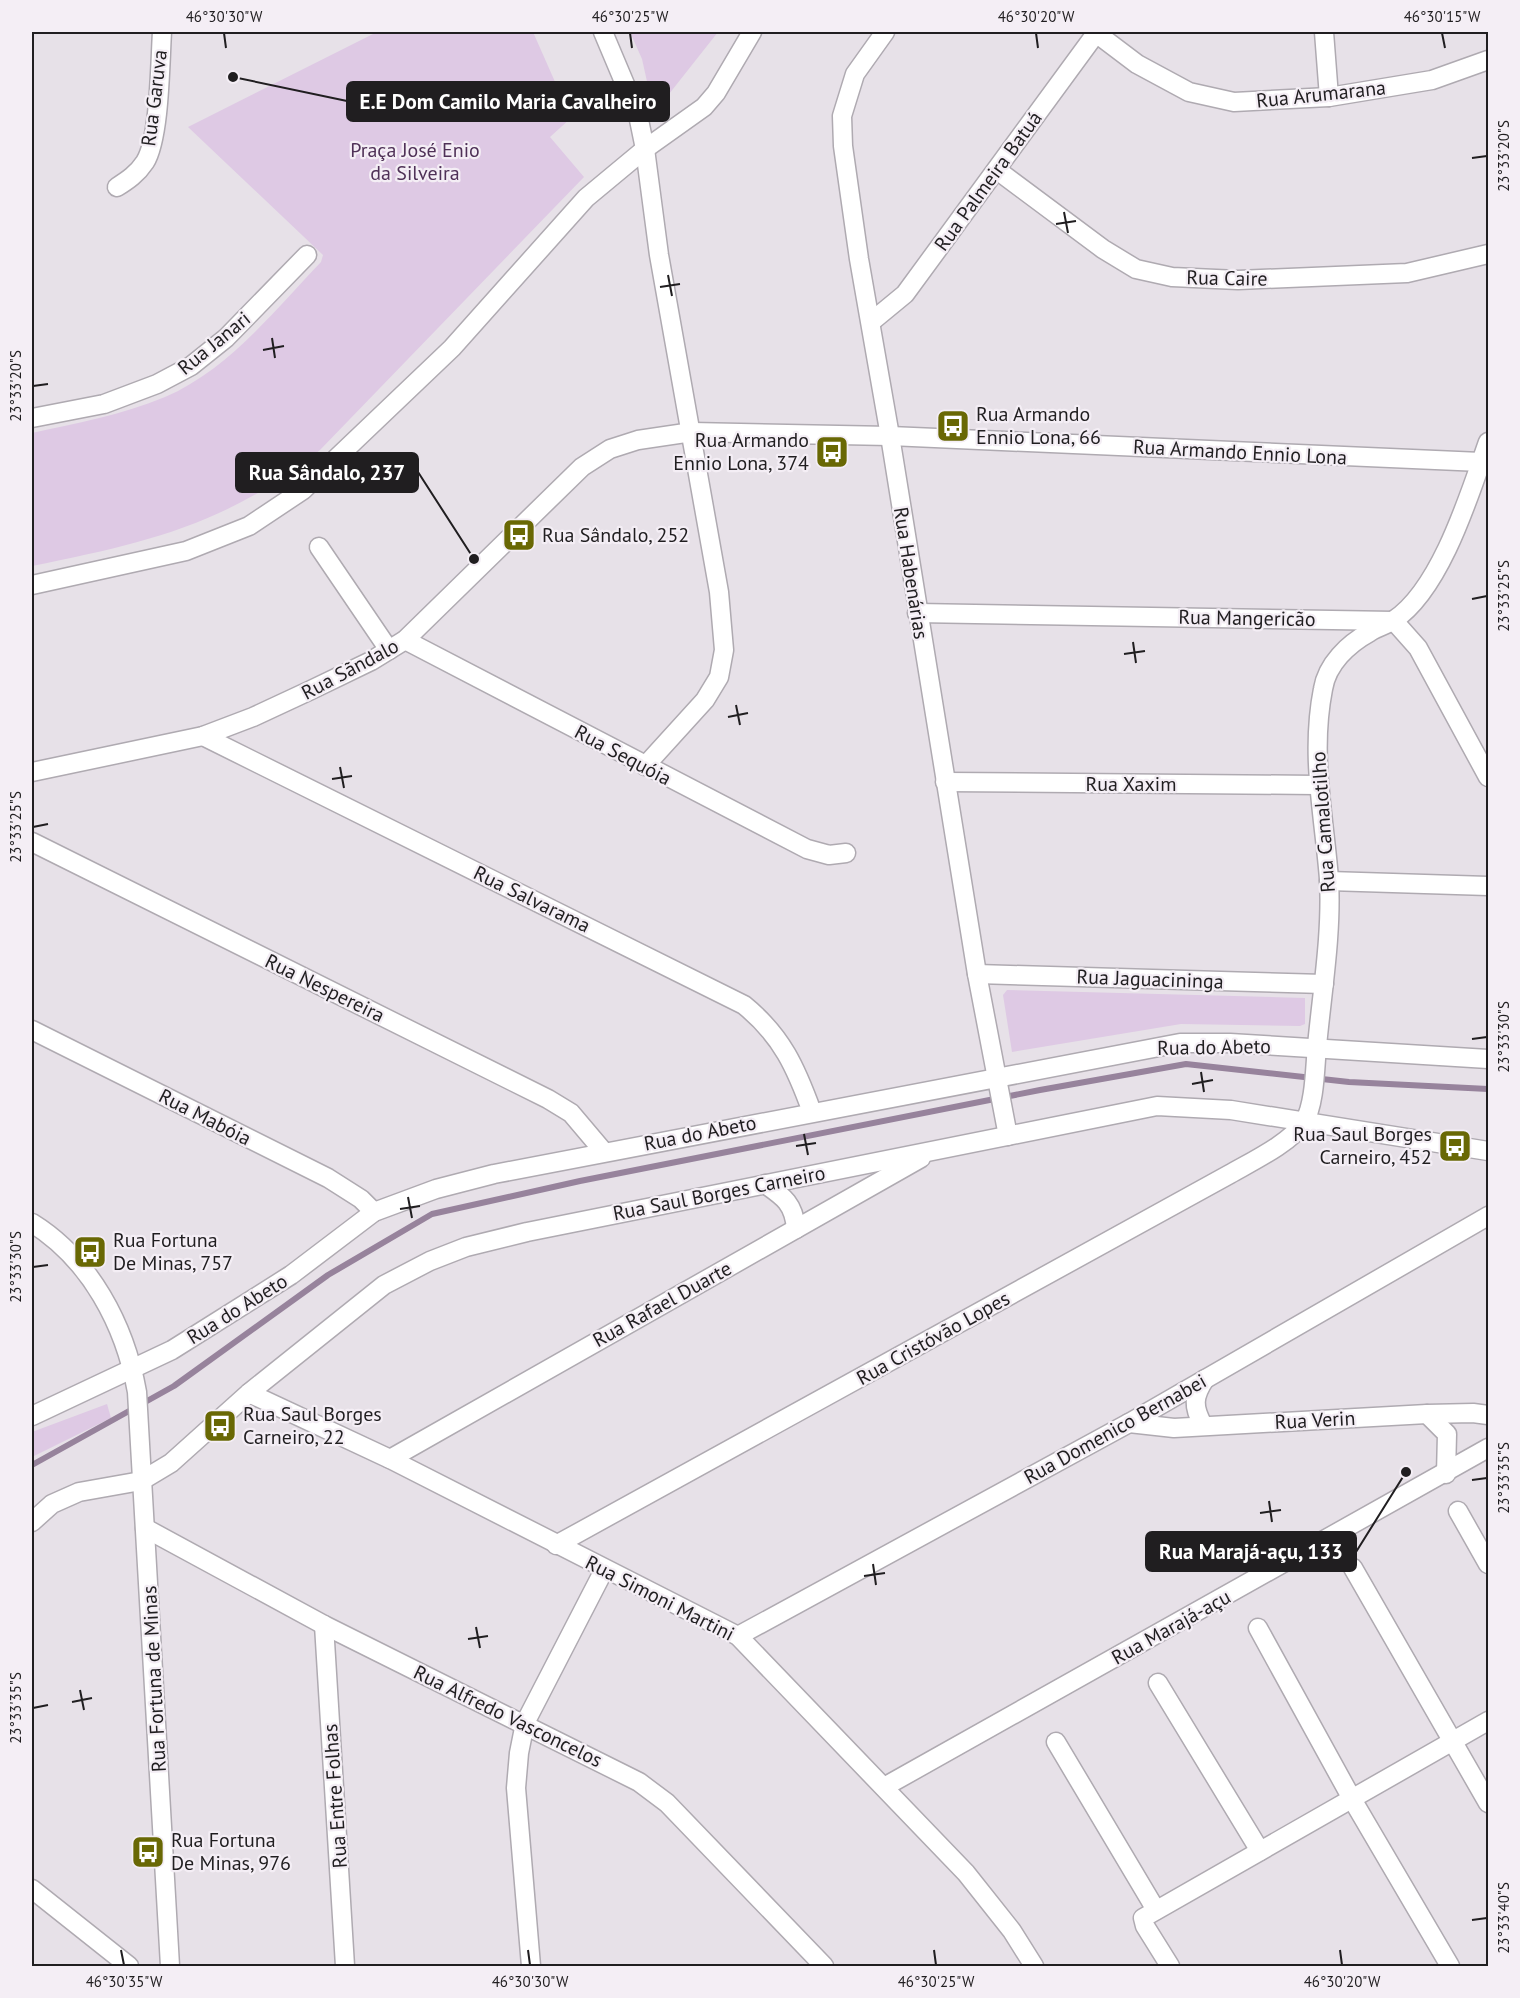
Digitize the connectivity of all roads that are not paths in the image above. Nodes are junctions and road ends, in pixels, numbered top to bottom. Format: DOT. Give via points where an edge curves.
graph roads {
  1 [pos="162,32"];
  2 [pos="603,32"];
  3 [pos="752,32"];
  4 [pos="885,32"];
  5 [pos="1096,32"];
  6 [pos="1324,32"];
  7 [pos="1488,60"];
  8 [pos="1329,97"];
  9 [pos="645,149"];
  10 [pos="997,170"];
  11 [pos="117,187"];
  12 [pos="1488,254"];
  13 [pos="307,255"];
  14 [pos="871,322"];
  15 [pos="32,418"];
  16 [pos="692,432"];
  17 [pos="891,436"];
  18 [pos="1488,442"];
  19 [pos="1481,462"];
  20 [pos="319,547"];
  21 [pos="32,585"];
  22 [pos="917,613"];
  23 [pos="1394,621"];
  24 [pos="405,640"];
  25 [pos="389,650"];
  26 [pos="203,736"];
  27 [pos="645,766"];
  28 [pos="32,772"];
  29 [pos="1488,777"];
  30 [pos="945,782"];
  31 [pos="1317,785"];
  32 [pos="32,842"];
  33 [pos="846,853"];
  34 [pos="1329,880"];
  35 [pos="1488,886"];
  36 [pos="977,974"];
  37 [pos="1324,984"];
  38 [pos="32,1030"];
  39 [pos="1316,1056"];
  40 [pos="1488,1059"];
  41 [pos="998,1083"];
  42 [pos="812,1112"];
  43 [pos="1306,1116"];
  44 [pos="1007,1129"];
  45 [pos="936,1150"];
  46 [pos="1488,1151"];
  47 [pos="604,1152"];
  48 [pos="765,1184"];
  49 [pos="374,1212"];
  50 [pos="1488,1216"];
  51 [pos="32,1223"];
  52 [pos="796,1228"];
  53 [pos="133,1368"];
  54 [pos="1205,1379"];
  55 [pos="249,1393"];
  56 [pos="1427,1414"];
  57 [pos="1488,1415"];
  58 [pos="32,1416"];
  59 [pos="1129,1423"];
  60 [pos="1203,1425"];
  61 [pos="1488,1448"];
  62 [pos="390,1459"];
  63 [pos="1446,1474"];
  64 [pos="141,1481"];
  65 [pos="1458,1510"];
  66 [pos="32,1522"];
  67 [pos="145,1528"];
  68 [pos="556,1545"];
  69 [pos="1488,1564"];
  70 [pos="1353,1568"];
  71 [pos="604,1570"];
  72 [pos="324,1625"];
  73 [pos="1258,1628"];
  74 [pos="738,1636"];
  75 [pos="1158,1683"];
  76 [pos="1488,1721"];
  77 [pos="525,1723"];
  78 [pos="1453,1741"];
  79 [pos="1056,1742"];
  80 [pos="884,1787"];
  81 [pos="1352,1798"];
  82 [pos="1488,1803"];
  83 [pos="1260,1851"];
  84 [pos="32,1889"];
  85 [pos="1156,1910"];
  86 [pos="129,1966"];
  87 [pos="170,1966"];
  88 [pos="345,1966"];
  89 [pos="531,1966"];
  90 [pos="824,1966"];
  91 [pos="1034,1966"];
  92 [pos="1170,1966"];
  93 [pos="1450,1966"];
  1 -- 11 [label="street, Rua Garuva" via="157,99 146,161 133,177"];
  2 -- 9 [label="street" via="638,116"];
  3 -- 9 [label="street" via="704,107"];
  4 -- 14 [label="street, Rua Habenárias" via="855,74 842,116 857,248"];
  5 -- 8 [label="street, Rua Arumarana" via="1137,64 1190,92 1234,102"];
  5 -- 10 [label="street, Rua Palmeira Batuá"];
  6 -- 8 [label="street"];
  7 -- 8 [label="street, Rua Arumarana" via="1432,80"];
  9 -- 16 [label="street" via="659,255"];
  9 -- 21 [label="street" via="586,198 452,348 303,490 249,526 186,551"];
  10 -- 12 [label="street, Rua Caire" via="1103,249 1136,269 1172,277 1238,280 1395,274"];
  10 -- 14 [label="street, Rua Palmeira Batuá" via="904,294"];
  13 -- 15 [label="street, Rua Janari" via="226,338 191,366 104,404"];
  14 -- 17 [label="street, Rua Habenárias"];
  16 -- 17 [label="street, Rua Sãndalo"];
  16 -- 24 [label="street, Rua Sãndalo" via="638,440 610,449 582,467"];
  16 -- 27 [label="street" via="719,592 724,650 719,677 705,700"];
  17 -- 19 [label="street, Rua Armando Ennio Lona"];
  17 -- 22 [label="street, Rua Habenárias"];
  18 -- 19 [label="street, Rua Camalotilho"];
  19 -- 23 [label="street, Rua Camalotilho" via="1464,513 1436,567 1413,603"];
  20 -- 25 [label="street"];
  22 -- 23 [label="street, Rua Mangericão"];
  22 -- 30 [label="street, Rua Habenárias"];
  23 -- 29 [label="street" via="1418,648"];
  23 -- 31 [label="street, Rua Camalotilho" via="1350,644 1332,667 1323,688"];
  24 -- 25 [label="street, Rua Sãndalo"];
  24 -- 27 [label="street, Rua Sequóia"];
  25 -- 26 [label="street, Rua Sãndalo" via="263,712"];
  26 -- 28 [label="street, Rua Sãndalo"];
  26 -- 42 [label="street, Rua Salvarama" via="744,1005 780,1041 796,1069"];
  27 -- 33 [label="street, Rua Sequóia" via="807,849 829,855"];
  30 -- 31 [label="street, Rua Xaxim"];
  30 -- 36 [label="street, Rua Habenárias"];
  31 -- 34 [label="street, Rua Camalotilho"];
  32 -- 47 [label="street, Rua Nespereira" via="548,1099 571,1113"];
  34 -- 35 [label="street"];
  34 -- 37 [label="street, Rua Camalotilho"];
  36 -- 37 [label="street, Rua Jaguacininga"];
  36 -- 41 [label="street, Rua Habenárias"];
  37 -- 39 [label="street, Rua Camalotilho"];
  38 -- 49 [label="street, Rua Mabóia" via="328,1178"];
  39 -- 40 [label="street, Rua do Abeto"];
  39 -- 41 [label="street, Rua do Abeto" via="1180,1043"];
  39 -- 43 [label="street, Rua Camalotilho"];
  41 -- 42 [label="street, Rua do Abeto"];
  41 -- 44 [label="street, Rua Habenárias"];
  42 -- 47 [label="street, Rua do Abeto"];
  43 -- 44 [label="street, Rua Saul Borges Carneiro" via="1157,1106"];
  43 -- 46 [label="street, Rua Saul Borges Carneiro"];
  43 -- 68 [label="street, Rua Cristóvão Lopes" via="1268,1151 1230,1174"];
  44 -- 45 [label="street, Rua Saul Borges Carneiro"];
  45 -- 48 [label="street, Rua Saul Borges Carneiro"];
  45 -- 52 [label="street, Rua Rafael Duarte"];
  47 -- 49 [label="street, Rua do Abeto" via="494,1173"];
  48 -- 52 [label="street" via="789,1202"];
  48 -- 55 [label="street, Rua Saul Borges Carneiro" via="527,1232 466,1247 430,1261 384,1286"];
  49 -- 53 [label="street, Rua do Abeto" via="291,1275 172,1350"];
  50 -- 54 [label="street, Rua Domenico Bernabei"];
  51 -- 53 [label="street" via="72,1254 104,1297"];
  52 -- 62 [label="street, Rua Rafael Duarte"];
  53 -- 58 [label="street, Rua do Abeto"];
  53 -- 64 [label="street, Rua Fortuna de Minas"];
  54 -- 59 [label="street, Rua Domenico Bernabei"];
  54 -- 60 [label="street" via="1194,1405"];
  55 -- 62 [label="street, Rua Simoni Martini"];
  55 -- 64 [label="street, Rua Saul Borges Carneiro" via="171,1463"];
  56 -- 57 [label="street, Rua Verin"];
  56 -- 60 [label="street, Rua Verin"];
  56 -- 63 [label="street" via="1447,1434"];
  59 -- 60 [label="street, Rua Verin" via="1157,1428"];
  59 -- 74 [label="street, Rua Domenico Bernabei"];
  61 -- 63 [label="street, Rua Marajá-açu"];
  62 -- 68 [label="street, Rua Simoni Martini"];
  63 -- 80 [label="street, Rua Marajá-açu"];
  64 -- 66 [label="street, Rua Saul Borges Carneiro" via="79,1492 52,1504"];
  64 -- 67 [label="street, Rua Fortuna de Minas"];
  65 -- 69 [label="street"];
  67 -- 72 [label="street, Rua Alfredo Vasconcelos"];
  67 -- 87 [label="street, Rua Fortuna de Minas"];
  68 -- 71 [label="street, Rua Simoni Martini"];
  70 -- 78 [label="street"];
  71 -- 74 [label="street, Rua Simoni Martini"];
  71 -- 77 [label="street"];
  72 -- 77 [label="street, Rua Alfredo Vasconcelos"];
  72 -- 88 [label="street, Rua Entre Folhas"];
  73 -- 81 [label="street"];
  74 -- 80 [label="street, Rua Simoni Martini"];
  75 -- 83 [label="street"];
  76 -- 78 [label="street"];
  77 -- 89 [label="street" via="516,1788"];
  77 -- 90 [label="street, Rua Alfredo Vasconcelos" via="639,1782 667,1803"];
  78 -- 81 [label="street"];
  78 -- 82 [label="street"];
  79 -- 85 [label="street"];
  80 -- 91 [label="street, Rua Simoni Martini" via="966,1873"];
  81 -- 83 [label="street"];
  81 -- 93 [label="street"];
  83 -- 85 [label="street"];
  84 -- 86 [label="street"];
  85 -- 92 [label="street" via="1142,1920"];
}
